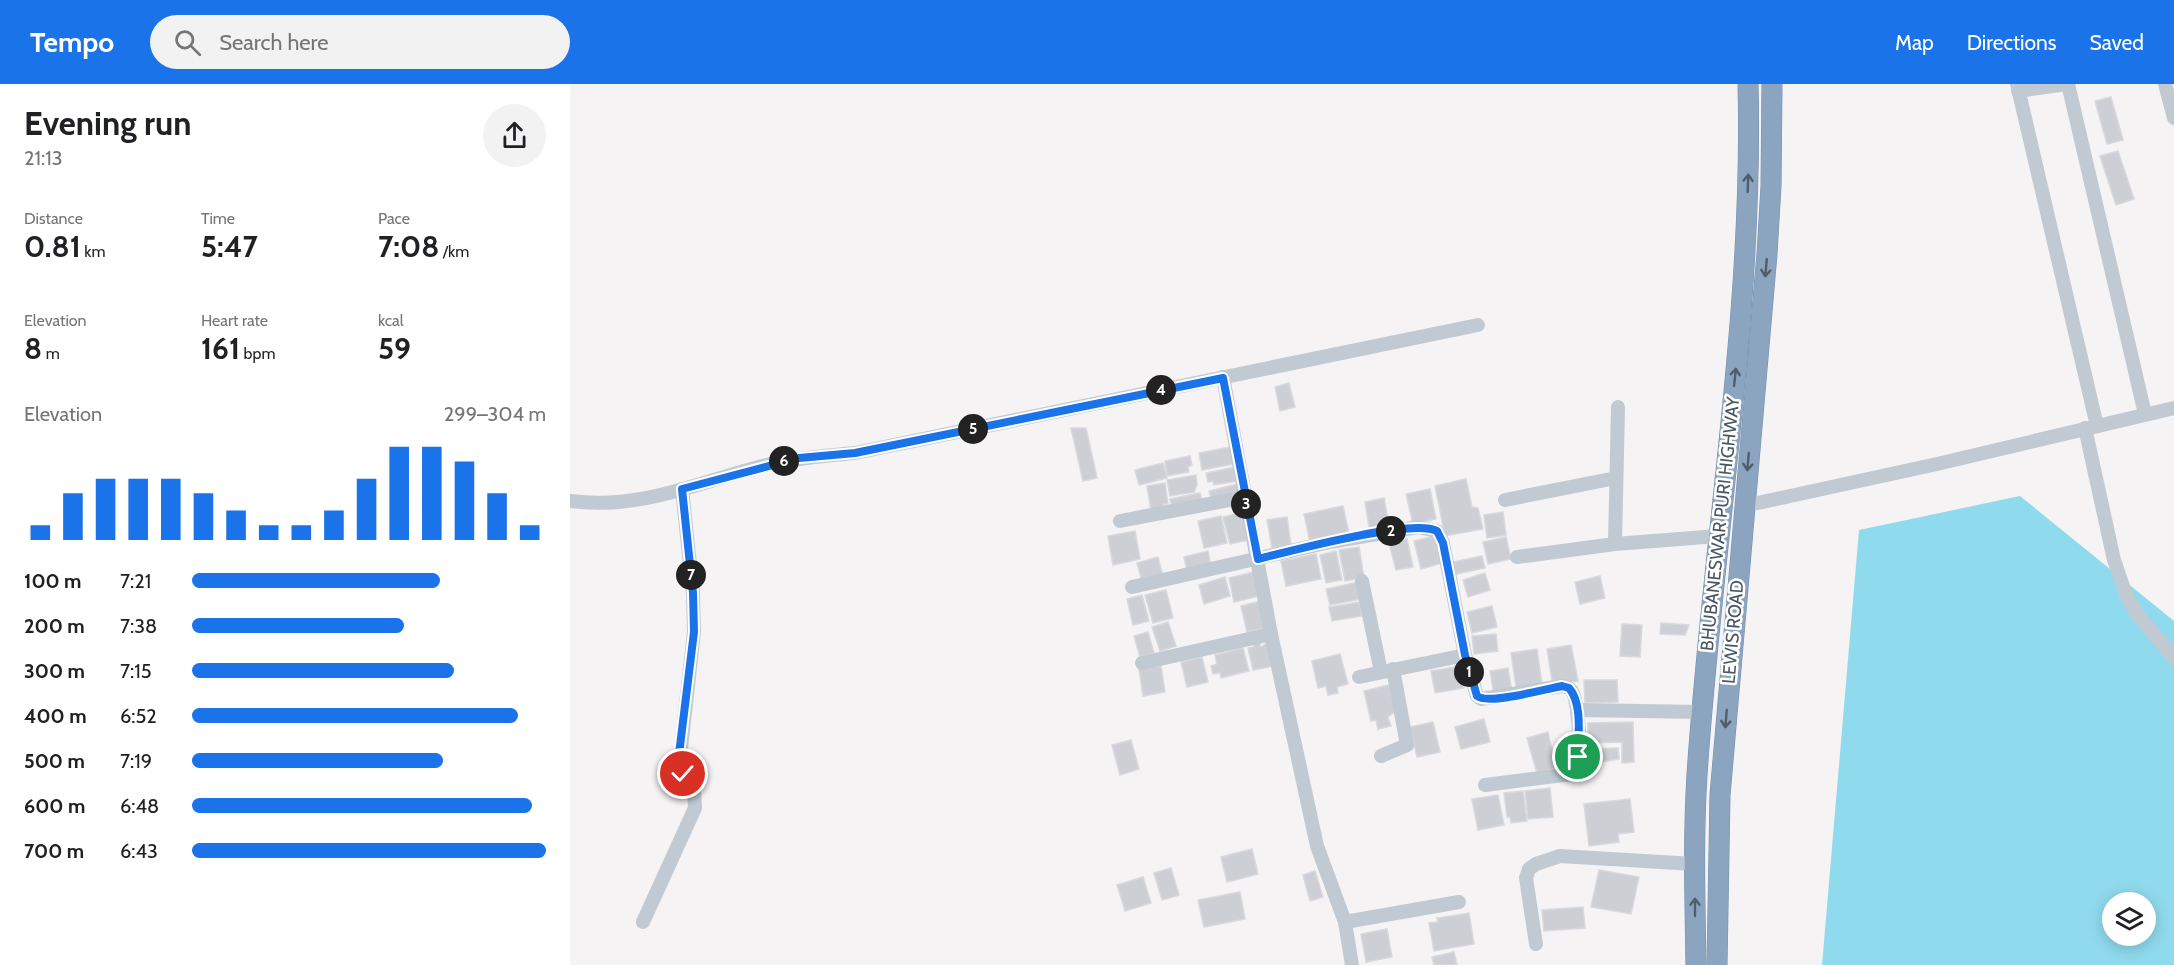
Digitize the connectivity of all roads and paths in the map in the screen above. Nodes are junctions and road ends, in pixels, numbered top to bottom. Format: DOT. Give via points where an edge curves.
graph roads {
  1 [pos="1748,84"];
  2 [pos="1772,84"];
  3 [pos="2068,84"];
  4 [pos="2165,84"];
  5 [pos="2018,87"];
  6 [pos="2174,118"];
  7 [pos="1478,325"];
  8 [pos="1223,378"];
  9 [pos="1618,407"];
  10 [pos="2174,408"];
  11 [pos="2145,414"];
  12 [pos="2091,427"];
  13 [pos="1616,478"];
  14 [pos="682,489"];
  15 [pos="1245,497"];
  16 [pos="1505,500"];
  17 [pos="570,501"];
  18 [pos="1744,506"];
  19 [pos="1120,521"];
  20 [pos="1718,537"];
  21 [pos="1615,544"];
  22 [pos="1517,557"];
  23 [pos="1258,559"];
  24 [pos="1362,581"];
  25 [pos="1132,587"];
  26 [pos="1271,634"];
  27 [pos="1465,655"];
  28 [pos="2174,658"];
  29 [pos="1142,663"];
  30 [pos="1387,671"];
  31 [pos="1359,677"];
  32 [pos="1577,711"];
  33 [pos="1702,712"];
  34 [pos="1381,756"];
  35 [pos="1485,785"];
  36 [pos="1695,864"];
  37 [pos="1459,902"];
  38 [pos="643,922"];
  39 [pos="1345,922"];
  40 [pos="1536,944"];
  41 [pos="1352,965"];
  42 [pos="1696,965"];
  43 [pos="1718,965"];
  20 -- 1 [label="highway, BHUBANESWAR PURI HIGHWAY, one-way" via="1746,239"];
  2 -- 18 [label="highway, LEWIS ROAD, one-way" via="1767,254"];
  3 -- 5 [label="street"];
  3 -- 11 [label="street"];
  4 -- 6 [label="street"];
  5 -- 12 [label="street"];
  7 -- 8 [label="street"];
  8 -- 14 [label="street" via="855,453 799,458"];
  8 -- 15 [label="street"];
  9 -- 13 [label="street"];
  10 -- 11 [label="street"];
  11 -- 12 [label="street"];
  12 -- 18 [label="street"];
  12 -- 28 [label="street" via="2114,560 2126,595"];
  13 -- 16 [label="street"];
  13 -- 21 [label="street"];
  14 -- 17 [label="street" via="614,504"];
  14 -- 38 [label="street" via="694,632 679,766 694,790 695,808"];
  15 -- 19 [label="street"];
  15 -- 23 [label="street"];
  18 -- 43 [label="highway, LEWIS ROAD, one-way" via="1720,795"];
  20 -- 21 [label="street"];
  20 -- 33 [label="highway, BHUBANESWAR PURI HIGHWAY"];
  21 -- 22 [label="street"];
  23 -- 25 [label="street"];
  23 -- 26 [label="street"];
  23 -- 27 [label="street" via="1393,531 1432,528 1443,543"];
  24 -- 30 [label="street"];
  26 -- 29 [label="street"];
  26 -- 39 [label="street" via="1317,846"];
  27 -- 30 [label="street"];
  27 -- 32 [label="street" via="1481,699 1562,686 1573,692"];
  30 -- 31 [label="street"];
  30 -- 34 [label="street" via="1407,745"];
  32 -- 33 [label="street"];
  32 -- 35 [label="street" via="1578,757 1572,774"];
  33 -- 36 [label="highway, BHUBANESWAR PURI HIGHWAY"];
  36 -- 40 [label="street" via="1560,856 1536,864 1526,878"];
  42 -- 36 [label="highway, BHUBANESWAR PURI HIGHWAY, one-way"];
  37 -- 39 [label="street"];
  39 -- 41 [label="street"];
}
